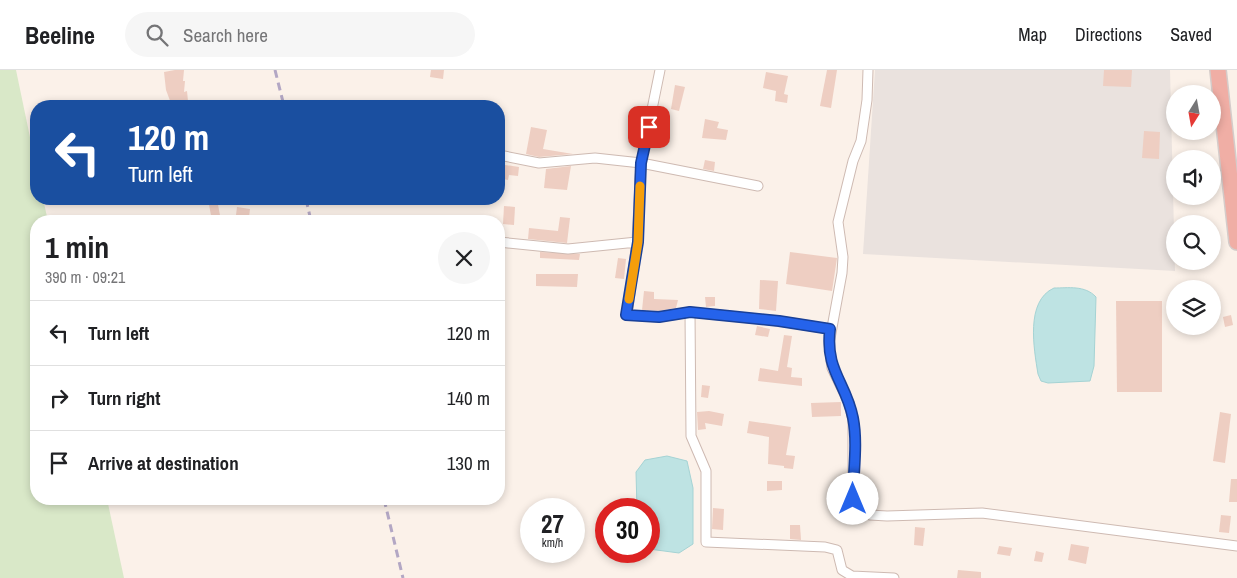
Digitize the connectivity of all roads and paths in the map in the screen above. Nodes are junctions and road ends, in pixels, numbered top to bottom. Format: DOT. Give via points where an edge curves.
graph roads {
  1 [pos="660,70"];
  2 [pos="868,70"];
  3 [pos="1218,70"];
  4 [pos="505,156"];
  5 [pos="1232,158"];
  6 [pos="641,163"];
  7 [pos="758,186"];
  8 [pos="638,242"];
  9 [pos="1237,242"];
  10 [pos="505,243"];
  11 [pos="690,312"];
  12 [pos="830,329"];
  13 [pos="1237,546"];
  14 [pos="894,578"];
  1 -- 6 [label="street"];
  2 -- 12 [label="street" via="861,141 838,222 842,274"];
  3 -- 5 [label="highway"];
  4 -- 6 [label="street" via="539,163 595,158"];
  5 -- 9 [label="highway"];
  6 -- 7 [label="street"];
  6 -- 8 [label="street"];
  8 -- 10 [label="street" via="568,249"];
  8 -- 11 [label="street" via="626,315 659,317"];
  11 -- 12 [label="street"];
  11 -- 14 [label="street" via="690,436 706,471 706,542 825,547 837,550 842,570 852,576"];
  12 -- 13 [label="street" via="832,368 849,403 853,420 853,499 859,510 870,515 887,516 982,513"];
}
